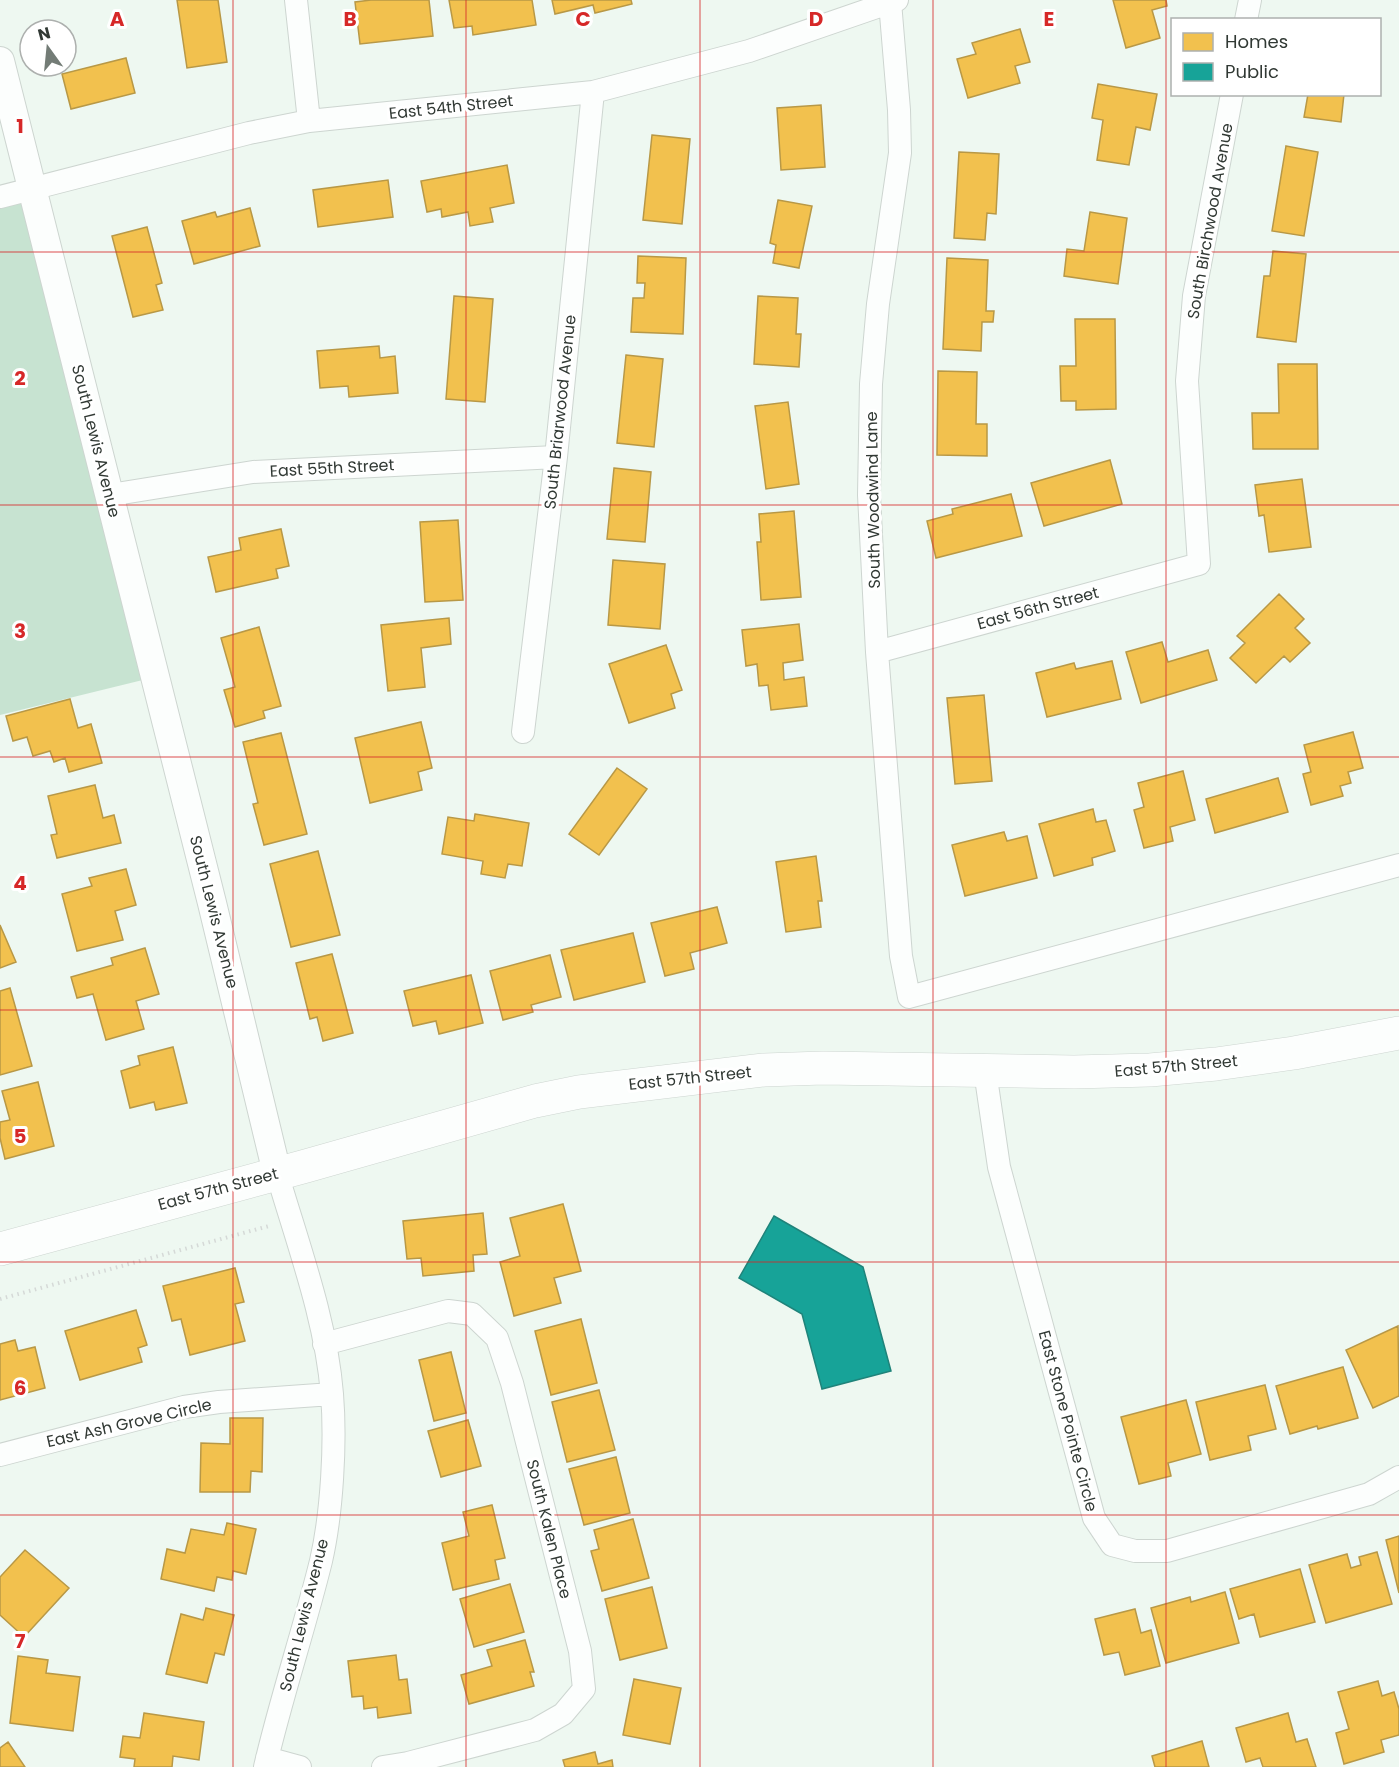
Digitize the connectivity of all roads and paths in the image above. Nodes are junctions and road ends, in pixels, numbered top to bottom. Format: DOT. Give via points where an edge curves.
graph roads {
  1 [pos="296,0"];
  2 [pos="1250,0"];
  3 [pos="894,1"];
  4 [pos="1246,18"];
  5 [pos="0,61"];
  6 [pos="593,92"];
  7 [pos="1232,96"];
  8 [pos="309,121"];
  9 [pos="33,189"];
  10 [pos="0,197"];
  11 [pos="556,456"];
  12 [pos="110,495"];
  13 [pos="1199,564"];
  14 [pos="878,652"];
  15 [pos="523,732"];
  16 [pos="1399,866"];
  17 [pos="1399,1033"];
  18 [pos="985,1071"];
  19 [pos="277,1173"];
  20 [pos="291,1220"];
  21 [pos="0,1249"];
  22 [pos="0,1299"];
  23 [pos="324,1344"];
  24 [pos="332,1394"];
  25 [pos="0,1455"];
  26 [pos="1399,1477"];
  27 [pos="266,1763"];
  28 [pos="300,1767"];
  29 [pos="383,1767"];
  1 -- 8 [label="street"];
  2 -- 4 [label="street"];
  3 -- 6 [label="street, East 54th Street" via="749,51"];
  3 -- 14 [label="street, South Woodwind Lane" via="900,153 878,304 872,384 870,495"];
  5 -- 9 [label="street, South Lewis Avenue"];
  6 -- 8 [label="street, East 54th Street"];
  6 -- 11 [label="street, South Briarwood Avenue"];
  7 -- 13 [label="street, South Birchwood Avenue" via="1194,296 1187,381"];
  8 -- 9 [label="street, East 54th Street"];
  9 -- 10 [label="street, East 54th Street"];
  9 -- 12 [label="street, South Lewis Avenue"];
  11 -- 12 [label="street, East 55th Street" via="253,472"];
  11 -- 15 [label="street, South Briarwood Avenue"];
  12 -- 19 [label="street, South Lewis Avenue"];
  13 -- 14 [label="street, East 56th Street"];
  14 -- 16 [label="street, South Woodwind Lane" via="901,956 909,997"];
  17 -- 18 [label="main road, East 57th Street" via="1216,1065 1074,1072"];
  18 -- 19 [label="main road, East 57th Street" via="764,1070 598,1089 535,1101"];
  18 -- 26 [label="street, East Stone Pointe Circle" via="999,1167 1094,1518 1112,1545 1135,1551 1167,1551 1369,1494"];
  19 -- 20 [label="street, South Lewis Avenue"];
  19 -- 21 [label="main road, East 57th Street"];
  20 -- 22 [label="path"];
  20 -- 23 [label="street, South Lewis Avenue"];
  23 -- 24 [label="street, South Lewis Avenue"];
  23 -- 29 [label="street, South Kalen Place" via="448,1311 472,1314 497,1338 580,1651 584,1689 563,1714 535,1730"];
  24 -- 25 [label="street, East Ash Grove Circle" via="184,1407"];
  24 -- 27 [label="street, South Lewis Avenue" via="332,1470 321,1559"];
  27 -- 28 [label="street"];
}
